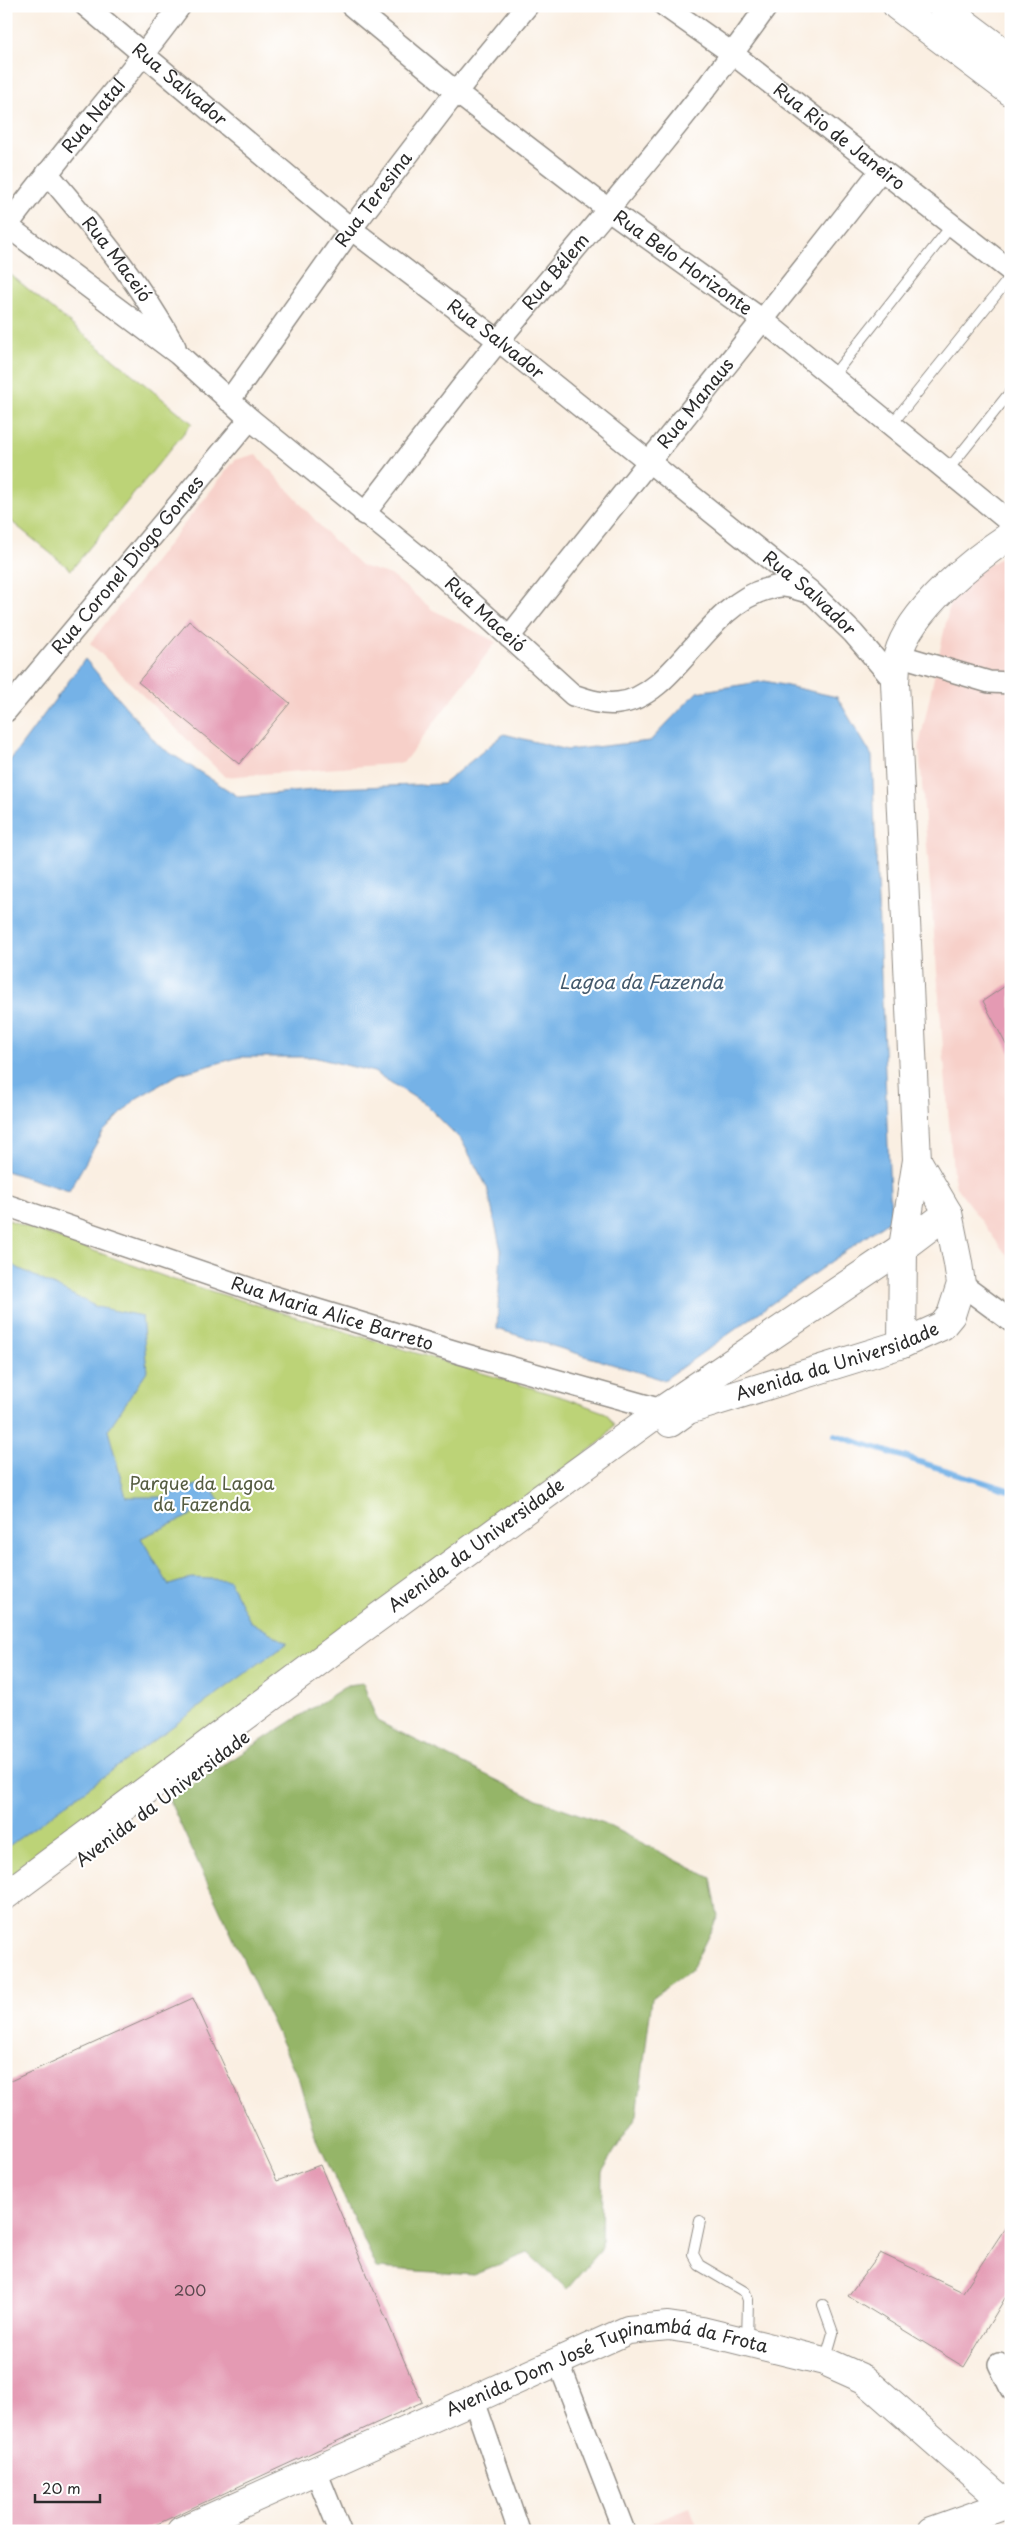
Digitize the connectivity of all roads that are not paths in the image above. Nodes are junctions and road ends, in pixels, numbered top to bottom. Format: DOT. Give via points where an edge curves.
graph roads {
  1 [pos="86,6"];
  2 [pos="180,6"];
  3 [pos="352,6"];
  4 [pos="527,6"];
  5 [pos="665,6"];
  6 [pos="767,6"];
  7 [pos="897,6"];
  8 [pos="942,6"];
  9 [pos="145,54"];
  10 [pos="733,54"];
  11 [pos="1011,58"];
  12 [pos="456,92"];
  13 [pos="1011,92"];
  14 [pos="881,170"];
  15 [pos="47,173"];
  16 [pos="609,210"];
  17 [pos="7,225"];
  18 [pos="952,226"];
  19 [pos="351,229"];
  20 [pos="1011,271"];
  21 [pos="1011,276"];
  22 [pos="764,321"];
  23 [pos="499,341"];
  24 [pos="178,354"];
  25 [pos="832,377"];
  26 [pos="1011,391"];
  27 [pos="229,401"];
  28 [pos="250,419"];
  29 [pos="892,425"];
  30 [pos="648,462"];
  31 [pos="947,470"];
  32 [pos="364,514"];
  33 [pos="1011,523"];
  34 [pos="1011,536"];
  35 [pos="811,592"];
  36 [pos="509,637"];
  37 [pos="898,655"];
  38 [pos="895,682"];
  39 [pos="1011,683"];
  40 [pos="6,711"];
  41 [pos="917,1160"];
  42 [pos="6,1206"];
  43 [pos="948,1213"];
  44 [pos="903,1247"];
  45 [pos="961,1284"];
  46 [pos="1011,1322"];
  47 [pos="902,1344"];
  48 [pos="662,1410"];
  49 [pos="6,1895"];
  50 [pos="6,1916"];
  51 [pos="700,2221"];
  52 [pos="823,2305"];
  53 [pos="747,2341"];
  54 [pos="558,2360"];
  55 [pos="824,2362"];
  56 [pos="999,2364"];
  57 [pos="1011,2389"];
  58 [pos="474,2401"];
  59 [pos="315,2470"];
  60 [pos="1010,2505"];
  61 [pos="181,2531"];
  62 [pos="340,2531"];
  63 [pos="519,2531"];
  64 [pos="624,2531"];
  65 [pos="932,2531"];
  1 -- 9 [label="street, Rua Salvador"];
  2 -- 9 [label="street, Rua Natal"];
  3 -- 12 [label="street, Rua Belo Horizonte"];
  4 -- 12 [label="street, Rua Teresina"];
  5 -- 10 [label="street, Rua Rio de Janeiro"];
  6 -- 10 [label="street, Rua Bélem"];
  7 -- 13 [label="main road"];
  8 -- 11 [label="main road"];
  9 -- 15 [label="street, Rua Natal"];
  9 -- 19 [label="street, Rua Salvador"];
  10 -- 14 [label="street, Rua Rio de Janeiro"];
  10 -- 16 [label="street, Rua Bélem"];
  12 -- 16 [label="street, Rua Belo Horizonte"];
  12 -- 19 [label="street, Rua Teresina"];
  14 -- 18 [label="street, Rua Rio de Janeiro"];
  14 -- 22 [label="street, Rua Manaus"];
  15 -- 17 [label="street, Rua Natal"];
  15 -- 24 [label="street, Rua Maceió" via="126,268 156,312"];
  16 -- 22 [label="street, Rua Belo Horizonte"];
  16 -- 23 [label="street, Rua Bélem"];
  17 -- 24 [label="street, Rua Maceió"];
  18 -- 20 [label="street, Rua Rio de Janeiro"];
  18 -- 25 [label="lane"];
  19 -- 23 [label="street, Rua Salvador"];
  19 -- 27 [label="street, Rua Teresina"];
  21 -- 29 [label="lane"];
  22 -- 25 [label="street, Rua Belo Horizonte"];
  22 -- 30 [label="street, Rua Manaus"];
  23 -- 30 [label="street, Rua Salvador"];
  23 -- 32 [label="street, Rua Bélem"];
  24 -- 27 [label="street, Rua Maceió"];
  25 -- 29 [label="street, Rua Belo Horizonte"];
  26 -- 31 [label="lane"];
  27 -- 28 [label="street, Rua Maceió"];
  28 -- 32 [label="street, Rua Maceió"];
  28 -- 40 [label="street, Rua Coronel Diogo Gomes"];
  29 -- 31 [label="street, Rua Belo Horizonte"];
  30 -- 35 [label="street, Rua Salvador"];
  30 -- 36 [label="street, Rua Manaus"];
  31 -- 33 [label="street, Rua Belo Horizonte"];
  32 -- 36 [label="street, Rua Maceió" via="439,573"];
  34 -- 37 [label="main road" via="984,553 933,600 908,633"];
  35 -- 36 [label="street, Rua Maceió" via="781,586 755,592 732,606 657,686 640,697 619,704 596,703 573,695"];
  35 -- 38 [label="street, Rua Salvador" via="853,633"];
  37 -- 38 [label="main road"];
  37 -- 39 [label="street" via="989,682"];
  38 -- 41 [label="main road"];
  41 -- 43 [label="main road, Avenida da Universidade"];
  41 -- 44 [label="main road"];
  42 -- 48 [label="street, Rua Maria Alice Barreto" via="271,1296"];
  43 -- 44 [label="main road, Avenida da Universidade"];
  43 -- 45 [label="main road, Avenida da Universidade"];
  44 -- 47 [label="main road"];
  44 -- 48 [label="main road, Avenida da Universidade"];
  45 -- 46 [label="street"];
  45 -- 47 [label="main road, Avenida da Universidade" via="951,1315 942,1326"];
  47 -- 50 [label="main road, Avenida da Universidade" via="688,1410"];
  48 -- 49 [label="main road, Avenida da Universidade"];
  51 -- 53 [label="lane" via="693,2254 698,2265 745,2292 748,2300"];
  52 -- 55 [label="lane" via="833,2332"];
  53 -- 54 [label="main road, Avenida Dom José Tupinambá da Frota" via="668,2326 628,2330"];
  53 -- 55 [label="main road, Avenida Dom José Tupinambá da Frota"];
  54 -- 58 [label="main road, Avenida Dom José Tupinambá da Frota"];
  54 -- 64 [label="street"];
  55 -- 60 [label="main road, Avenida Dom José Tupinambá da Frota" via="864,2379"];
  56 -- 57 [label="street"];
  58 -- 59 [label="main road, Avenida Dom José Tupinambá da Frota"];
  58 -- 63 [label="street"];
  59 -- 61 [label="main road, Avenida Dom José Tupinambá da Frota"];
  59 -- 62 [label="street"];
  60 -- 65 [label="main road"];
}
